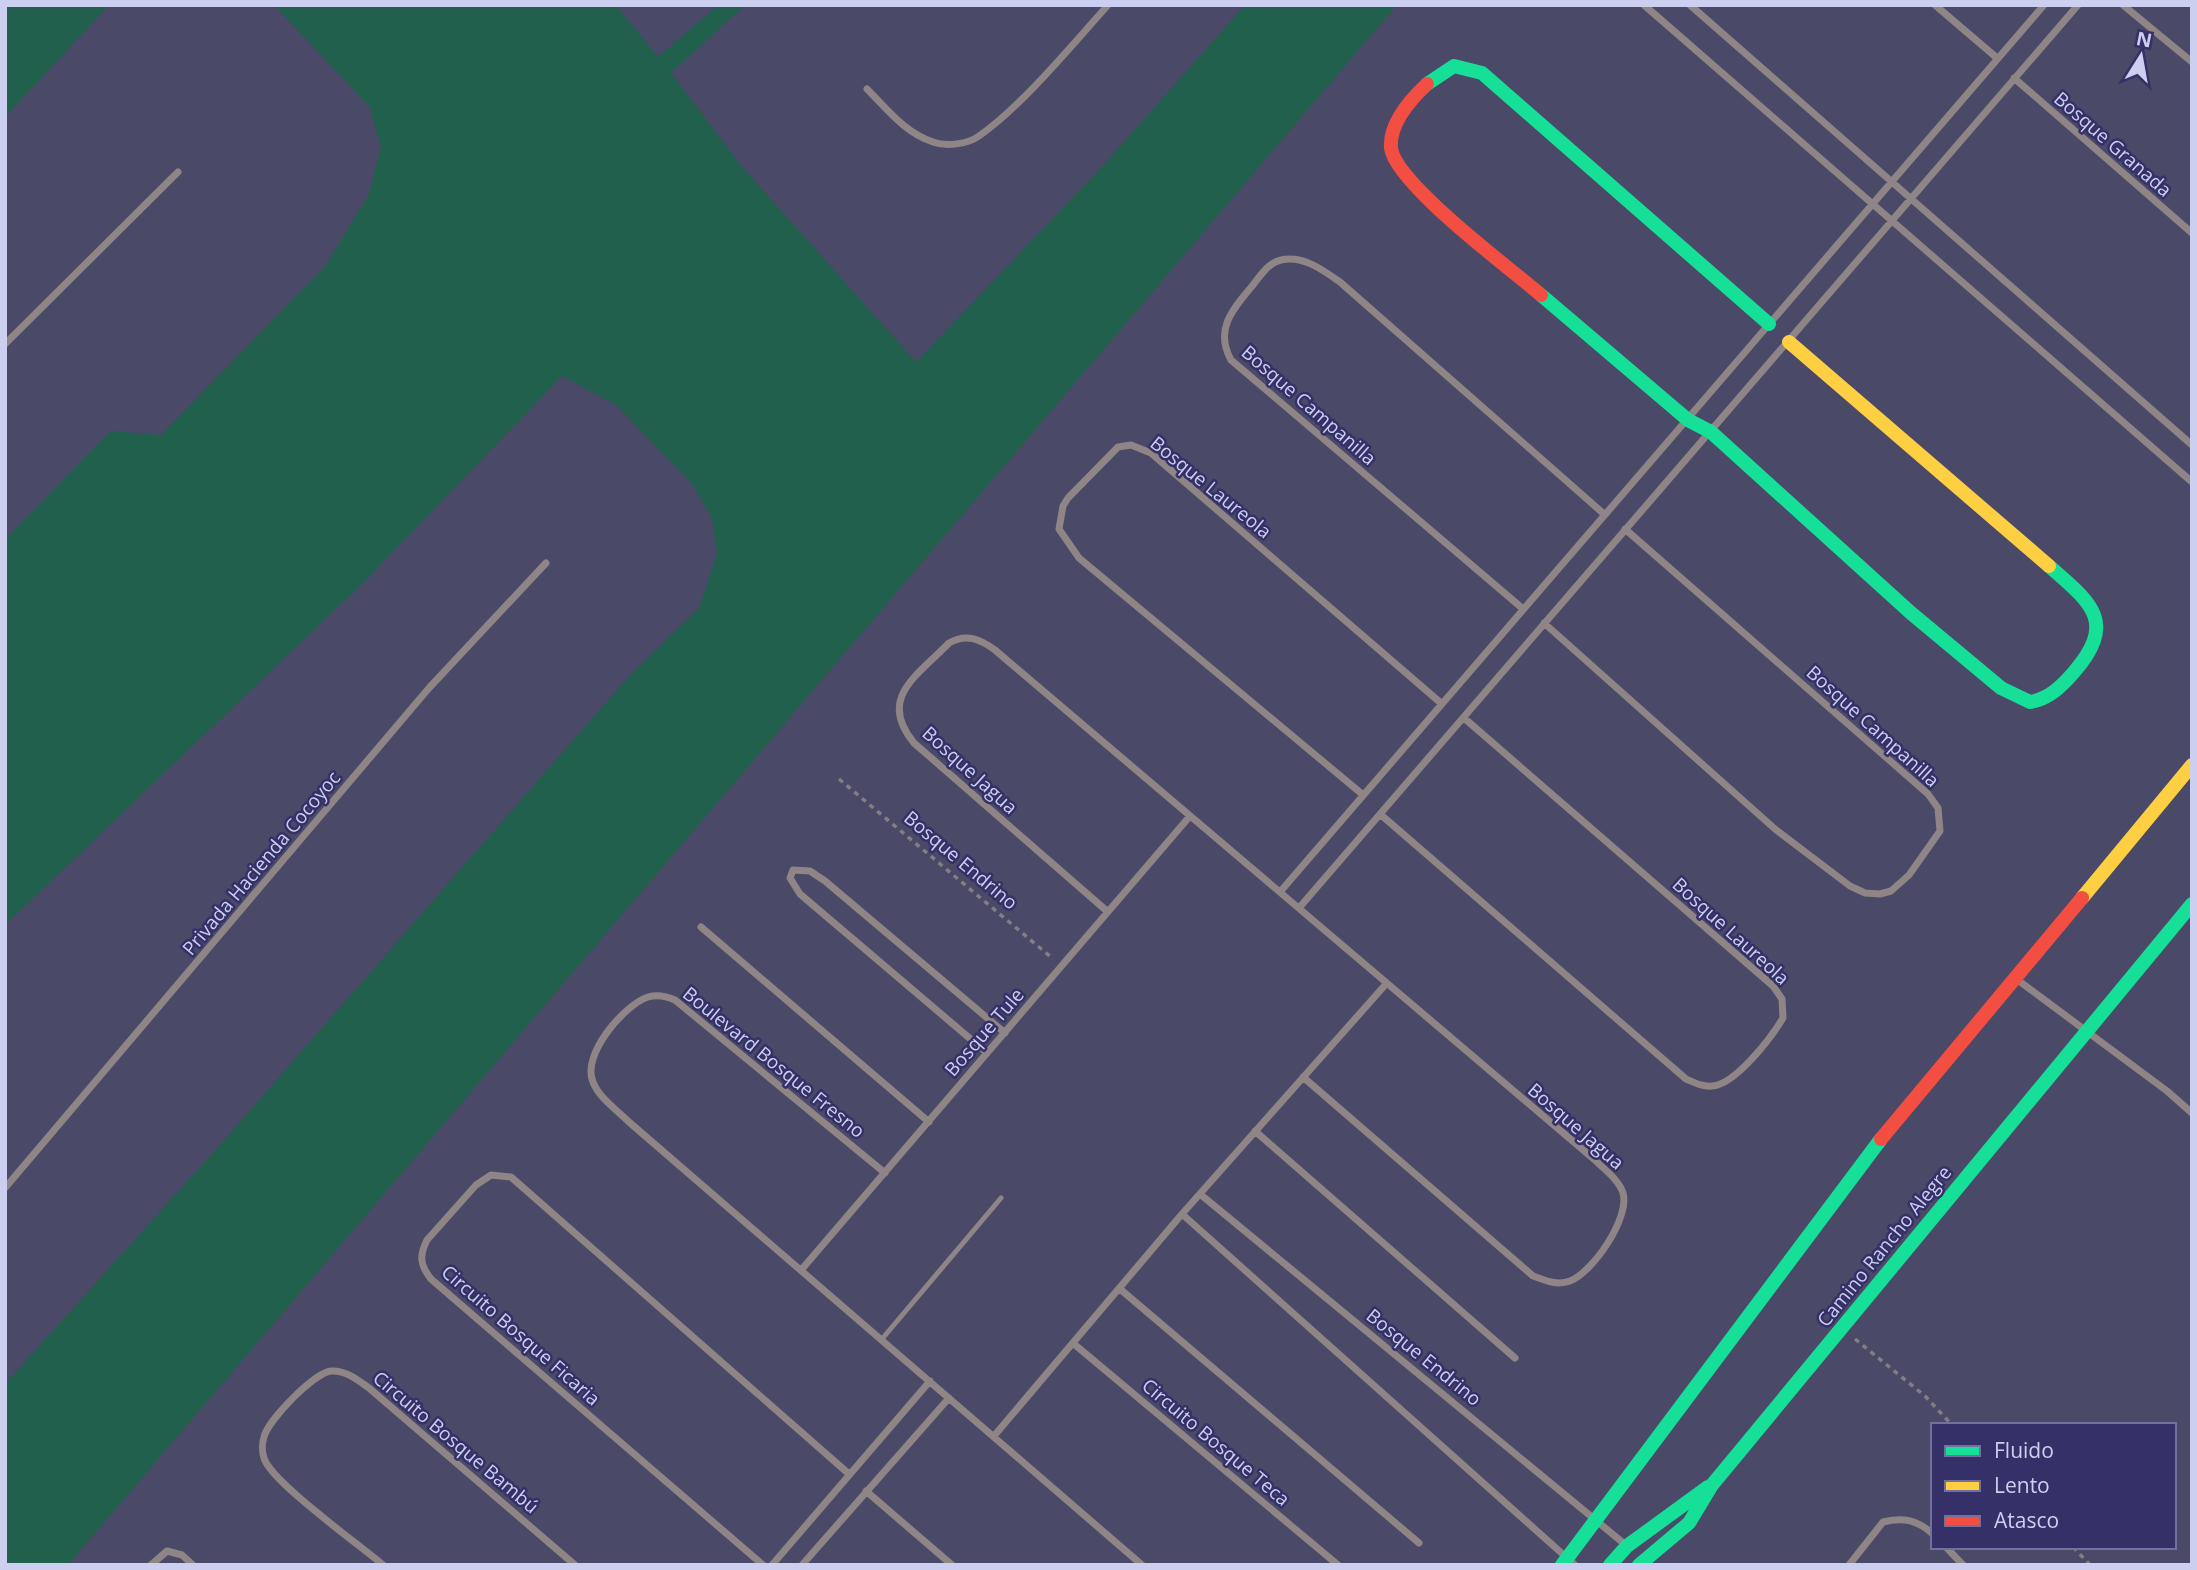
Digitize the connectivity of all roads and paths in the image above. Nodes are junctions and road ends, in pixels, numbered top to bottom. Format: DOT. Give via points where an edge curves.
graph roads {
  1 [pos="1108,5"];
  2 [pos="1644,5"];
  3 [pos="1690,5"];
  4 [pos="1935,5"];
  5 [pos="2044,5"];
  6 [pos="2078,5"];
  7 [pos="2123,5"];
  8 [pos="1997,58"];
  9 [pos="2192,62"];
  10 [pos="2014,78"];
  11 [pos="867,89"];
  12 [pos="178,172"];
  13 [pos="1891,179"];
  14 [pos="1912,198"];
  15 [pos="1872,203"];
  16 [pos="1894,221"];
  17 [pos="2192,233"];
  18 [pos="1769,324"];
  19 [pos="1789,342"];
  20 [pos="5,344"];
  21 [pos="1688,420"];
  22 [pos="1711,432"];
  23 [pos="2192,445"];
  24 [pos="2192,482"];
  25 [pos="1604,514"];
  26 [pos="1625,529"];
  27 [pos="546,563"];
  28 [pos="1522,608"];
  29 [pos="1544,623"];
  30 [pos="1442,704"];
  31 [pos="1464,718"];
  32 [pos="2192,765"];
  33 [pos="839,779"];
  34 [pos="1362,794"];
  35 [pos="1380,814"];
  36 [pos="1190,816"];
  37 [pos="1280,892"];
  38 [pos="2192,904"];
  39 [pos="1299,908"];
  40 [pos="1108,912"];
  41 [pos="701,927"];
  42 [pos="1062,966"];
  43 [pos="2015,978"];
  44 [pos="1386,984"];
  45 [pos="2084,1031"];
  46 [pos="1005,1032"];
  47 [pos="987,1053"];
  48 [pos="1303,1077"];
  49 [pos="2192,1114"];
  50 [pos="929,1122"];
  51 [pos="1255,1131"];
  52 [pos="885,1173"];
  53 [pos="5,1188"];
  54 [pos="1200,1194"];
  55 [pos="1001,1198"];
  56 [pos="1182,1214"];
  57 [pos="802,1269"];
  58 [pos="1120,1289"];
  59 [pos="1843,1329"];
  60 [pos="882,1339"];
  61 [pos="1074,1344"];
  62 [pos="1516,1358"];
  63 [pos="930,1381"];
  64 [pos="949,1398"];
  65 [pos="1950,1423"];
  66 [pos="994,1436"];
  67 [pos="849,1475"];
  68 [pos="1712,1485"];
  69 [pos="866,1491"];
  70 [pos="1595,1519"];
  71 [pos="1931,1532"];
  72 [pos="1419,1543"];
  73 [pos="1627,1546"];
  74 [pos="1949,1549"];
  75 [pos="2075,1549"];
  76 [pos="1568,1563"];
  77 [pos="151,1565"];
  78 [pos="193,1565"];
  79 [pos="383,1565"];
  80 [pos="575,1565"];
  81 [pos="763,1565"];
  82 [pos="772,1565"];
  83 [pos="802,1565"];
  84 [pos="952,1565"];
  85 [pos="1142,1565"];
  86 [pos="1338,1565"];
  87 [pos="1610,1565"];
  88 [pos="1639,1565"];
  89 [pos="1849,1565"];
  90 [pos="1963,1565"];
  91 [pos="2090,1565"];
  1 -- 11 [label="street" via="977,138 957,144 934,143 907,130"];
  2 -- 15 [label="street"];
  3 -- 13 [label="street"];
  4 -- 8 [label="street"];
  5 -- 8 [label="street"];
  6 -- 10 [label="street"];
  7 -- 9 [label="street"];
  8 -- 13 [label="street"];
  10 -- 14 [label="street"];
  10 -- 17 [label="street, Bosque Granada"];
  12 -- 20 [label="street"];
  13 -- 14 [label="street"];
  13 -- 15 [label="street"];
  14 -- 16 [label="street"];
  14 -- 23 [label="street"];
  15 -- 16 [label="street"];
  15 -- 18 [label="street"];
  16 -- 19 [label="street"];
  16 -- 24 [label="street"];
  18 -- 21 [label="street"];
  18 -- 21 [label="street" via="1482,73 1460,66 1444,71 1398,119 1391,132 1395,163 1421,193"];
  19 -- 22 [label="street"];
  19 -- 22 [label="street" via="2088,600 2097,617 2098,634 2090,652 2044,700 2016,699 1911,613"];
  21 -- 22 [label="street"];
  21 -- 25 [label="street"];
  22 -- 26 [label="street"];
  25 -- 28 [label="street"];
  25 -- 28 [label="street, Bosque Campanilla" via="1340,282 1305,261 1279,260 1269,265 1229,314 1224,348 1231,360"];
  26 -- 29 [label="street"];
  26 -- 29 [label="street, Bosque Campanilla" via="1928,794 1938,808 1940,831 1909,875 1881,894 1865,893 1833,875"];
  27 -- 53 [label="street, Privada Hacienda Cocoyoc" via="429,688"];
  28 -- 30 [label="street"];
  29 -- 31 [label="street"];
  30 -- 34 [label="street"];
  30 -- 34 [label="street, Bosque Laureola" via="1151,453 1131,444 1118,447 1068,498 1059,529 1079,558"];
  31 -- 35 [label="street"];
  31 -- 35 [label="street, Bosque Laureola" via="1773,986 1782,999 1783,1018 1744,1067 1715,1086 1686,1079"];
  32 -- 43 [label="street"];
  33 -- 42 [label="path, Bosque Endrino"];
  34 -- 37 [label="street"];
  35 -- 39 [label="street"];
  36 -- 37 [label="street, Bosque Jagua"];
  36 -- 40 [label="street, Bosque Tule"];
  36 -- 40 [label="street, Bosque Jagua" via="976,638 949,643 907,686 898,721 914,743"];
  37 -- 39 [label="street, Bosque Jagua"];
  38 -- 45 [label="street, Camino Rancho Alegre"];
  39 -- 44 [label="street, Bosque Jagua"];
  40 -- 42 [label="street, Bosque Tule"];
  41 -- 50 [label="street"];
  42 -- 46 [label="street, Bosque Tule"];
  43 -- 45 [label="street"];
  43 -- 70 [label="street" via="1879,1142"];
  44 -- 48 [label="street"];
  44 -- 48 [label="street, Bosque Jagua" via="1595,1160 1622,1189 1622,1219 1586,1269 1559,1283 1533,1276"];
  45 -- 49 [label="street"];
  45 -- 59 [label="street, Camino Rancho Alegre"];
  46 -- 47 [label="street, Bosque Tule"];
  46 -- 47 [label="street" via="825,881 810,871 793,870 790,878 800,894"];
  47 -- 50 [label="street, Bosque Tule"];
  48 -- 51 [label="street"];
  50 -- 52 [label="street, Bosque Tule"];
  51 -- 54 [label="street"];
  51 -- 62 [label="street"];
  52 -- 57 [label="street, Bosque Tule"];
  52 -- 57 [label="street, Boulevard Bosque Fresno" via="675,1000 646,998 601,1040 590,1069 600,1093"];
  54 -- 56 [label="street"];
  54 -- 70 [label="street, Bosque Endrino"];
  55 -- 60 [label="lane"];
  56 -- 58 [label="street"];
  56 -- 76 [label="street"];
  57 -- 60 [label="street"];
  58 -- 61 [label="street"];
  58 -- 72 [label="street"];
  59 -- 65 [label="path" via="1925,1396"];
  59 -- 68 [label="street, Camino Rancho Alegre"];
  60 -- 63 [label="street"];
  61 -- 66 [label="street"];
  61 -- 86 [label="street, Circuito Bosque Teca"];
  63 -- 64 [label="street"];
  63 -- 67 [label="street"];
  64 -- 66 [label="street"];
  64 -- 69 [label="street"];
  66 -- 85 [label="street"];
  67 -- 81 [label="street, Circuito Bosque Ficaria" via="511,1177 491,1175 476,1185 427,1240 422,1250 423,1269"];
  67 -- 82 [label="street"];
  68 -- 73 [label="street, Camino Rancho Alegre"];
  68 -- 88 [label="street, Camino Rancho Alegre" via="1689,1522"];
  69 -- 83 [label="street"];
  69 -- 84 [label="street"];
  70 -- 73 [label="street, Bosque Endrino"];
  70 -- 76 [label="street"];
  71 -- 89 [label="street" via="1909,1519 1883,1522"];
  73 -- 87 [label="street, Camino Rancho Alegre"];
  74 -- 90 [label="street"];
  75 -- 91 [label="path"];
  77 -- 78 [label="street" via="167,1551 182,1555"];
  79 -- 80 [label="street, Circuito Bosque Bambú" via="281,1481 264,1460 264,1436 269,1427 323,1373 346,1373 369,1388"];
}
